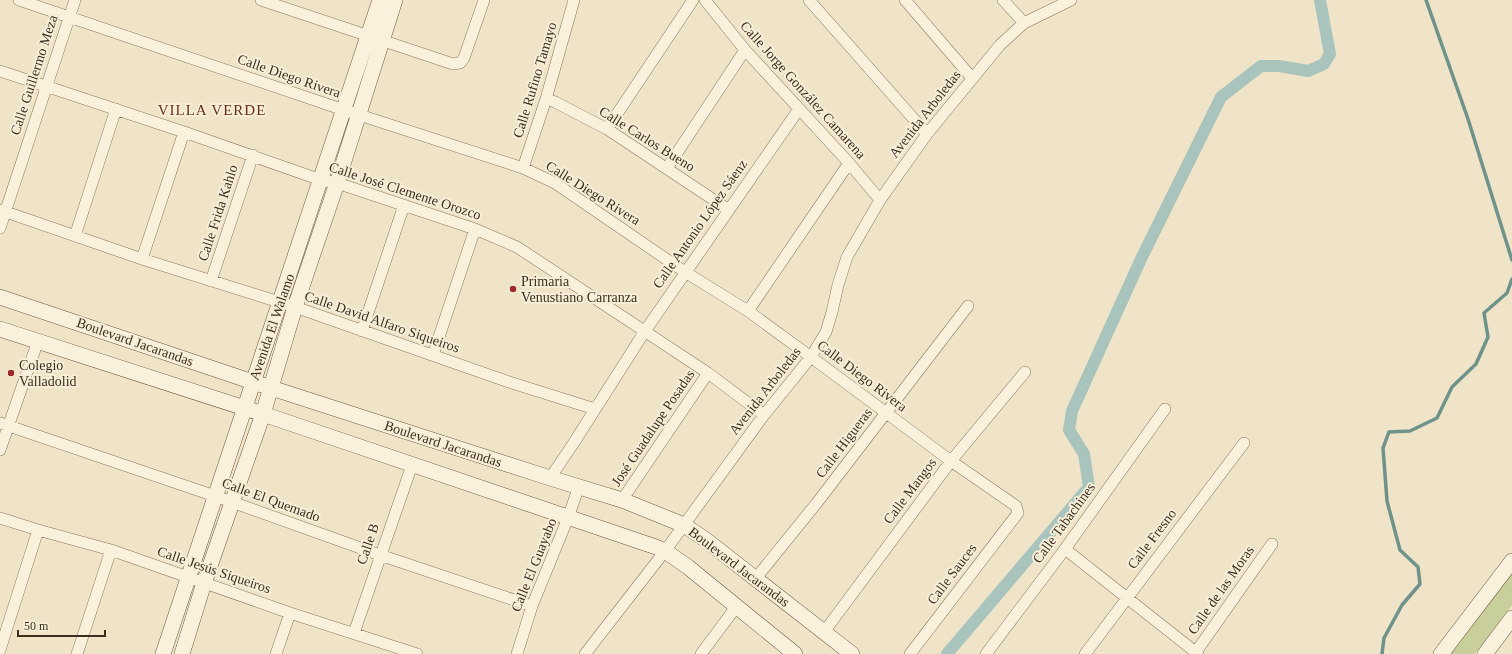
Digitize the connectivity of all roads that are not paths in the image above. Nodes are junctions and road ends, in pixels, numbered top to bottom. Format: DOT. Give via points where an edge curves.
graph roads {
  1 [pos="19,0"];
  2 [pos="75,0"];
  3 [pos="261,0"];
  4 [pos="380,0"];
  5 [pos="395,0"];
  6 [pos="484,0"];
  7 [pos="574,0"];
  8 [pos="693,0"];
  9 [pos="705,0"];
  10 [pos="809,0"];
  11 [pos="905,0"];
  12 [pos="1004,0"];
  13 [pos="1071,0"];
  14 [pos="70,17"];
  15 [pos="1024,23"];
  16 [pos="375,38"];
  17 [pos="745,50"];
  18 [pos="0,71"];
  19 [pos="972,78"];
  20 [pos="46,86"];
  21 [pos="546,100"];
  22 [pos="116,109"];
  23 [pos="799,109"];
  24 [pos="344,110"];
  25 [pos="359,115"];
  26 [pos="606,128"];
  27 [pos="184,132"];
  28 [pos="927,134"];
  29 [pos="253,155"];
  30 [pos="849,163"];
  31 [pos="523,168"];
  32 [pos="667,168"];
  33 [pos="321,180"];
  34 [pos="337,183"];
  35 [pos="880,200"];
  36 [pos="404,205"];
  37 [pos="729,210"];
  38 [pos="3,211"];
  39 [pos="0,228"];
  40 [pos="475,228"];
  41 [pos="75,236"];
  42 [pos="142,258"];
  43 [pos="686,272"];
  44 [pos="211,281"];
  45 [pos="0,297"];
  46 [pos="288,305"];
  47 [pos="968,306"];
  48 [pos="748,311"];
  49 [pos="0,329"];
  50 [pos="362,331"];
  51 [pos="645,331"];
  52 [pos="38,341"];
  53 [pos="433,355"];
  54 [pos="811,357"];
  55 [pos="1025,372"];
  56 [pos="708,373"];
  57 [pos="253,382"];
  58 [pos="271,388"];
  59 [pos="245,409"];
  60 [pos="595,409"];
  61 [pos="1165,409"];
  62 [pos="886,412"];
  63 [pos="263,414"];
  64 [pos="764,415"];
  65 [pos="4,424"];
  66 [pos="1244,443"];
  67 [pos="0,450"];
  68 [pos="951,461"];
  69 [pos="412,464"];
  70 [pos="550,478"];
  71 [pos="579,486"];
  72 [pos="215,496"];
  73 [pos="622,500"];
  74 [pos="232,502"];
  75 [pos="1018,513"];
  76 [pos="0,518"];
  77 [pos="568,518"];
  78 [pos="684,525"];
  79 [pos="38,530"];
  80 [pos="1272,544"];
  81 [pos="1065,549"];
  82 [pos="112,550"];
  83 [pos="665,551"];
  84 [pos="380,556"];
  85 [pos="1512,561"];
  86 [pos="188,577"];
  87 [pos="756,578"];
  88 [pos="204,583"];
  89 [pos="1126,599"];
  90 [pos="532,606"];
  91 [pos="736,607"];
  92 [pos="290,613"];
  93 [pos="1512,618"];
  94 [pos="824,632"];
  95 [pos="354,633"];
  96 [pos="0,650"];
  97 [pos="1197,653"];
  98 [pos="76,654"];
  99 [pos="163,654"];
  100 [pos="182,654"];
  101 [pos="276,654"];
  102 [pos="417,654"];
  103 [pos="517,654"];
  104 [pos="585,654"];
  105 [pos="700,654"];
  106 [pos="795,654"];
  107 [pos="852,654"];
  108 [pos="910,654"];
  109 [pos="986,654"];
  110 [pos="1085,654"];
  111 [pos="1441,654"];
  112 [pos="1485,654"];
  1 -- 14 [label="street, Calle Diego Rivera"];
  2 -- 14 [label="street, Calle Guillermo Meza"];
  3 -- 16 [label="street"];
  4 -- 16 [label="main road, Avenida El Walamo"];
  5 -- 16 [label="main road, Avenida El Walamo"];
  6 -- 16 [label="street" via="460,63 453,64"];
  7 -- 21 [label="street, Calle Rufino Tamayo"];
  8 -- 26 [label="street"];
  9 -- 17 [label="street, Calle Jorge González Camarena"];
  10 -- 28 [label="street"];
  11 -- 19 [label="street"];
  12 -- 15 [label="street"];
  13 -- 15 [label="street, Avenida Arboledas"];
  14 -- 20 [label="street, Calle Guillermo Meza"];
  14 -- 24 [label="street, Calle Diego Rivera"];
  15 -- 19 [label="street, Avenida Arboledas" via="1000,45"];
  16 -- 24 [label="main road, Avenida El Walamo"];
  16 -- 25 [label="main road, Avenida El Walamo"];
  17 -- 23 [label="street, Calle Jorge González Camarena"];
  17 -- 32 [label="street"];
  18 -- 20 [label="street, Calle José Clemente Orozco"];
  19 -- 28 [label="street, Avenida Arboledas"];
  20 -- 22 [label="street, Calle José Clemente Orozco"];
  20 -- 38 [label="street, Calle Guillermo Meza"];
  21 -- 26 [label="street, Calle Carlos Bueno"];
  21 -- 31 [label="street, Calle Rufino Tamayo"];
  22 -- 27 [label="street, Calle José Clemente Orozco"];
  22 -- 41 [label="street"];
  23 -- 30 [label="street, Calle Jorge González Camarena"];
  23 -- 37 [label="street, Calle Antonio López Sáenz"];
  24 -- 25 [label="street, Calle Diego Rivera"];
  24 -- 33 [label="main road, Avenida El Walamo"];
  25 -- 31 [label="street, Calle Diego Rivera"];
  25 -- 34 [label="main road, Avenida El Walamo"];
  26 -- 32 [label="street, Calle Carlos Bueno"];
  27 -- 29 [label="street, Calle José Clemente Orozco"];
  27 -- 42 [label="street"];
  28 -- 35 [label="street, Avenida Arboledas"];
  29 -- 33 [label="street, Calle José Clemente Orozco"];
  29 -- 44 [label="street, Calle Frida Kahlo"];
  30 -- 35 [label="street, Calle Jorge González Camarena"];
  30 -- 48 [label="street"];
  31 -- 43 [label="street, Calle Diego Rivera" via="555,183"];
  32 -- 37 [label="street, Calle Carlos Bueno"];
  33 -- 34 [label="street, Calle José Clemente Orozco"];
  33 -- 46 [label="main road, Avenida El Walamo"];
  34 -- 36 [label="street, Calle José Clemente Orozco"];
  34 -- 46 [label="main road, Avenida El Walamo"];
  35 -- 54 [label="street, Avenida Arboledas" via="847,257 826,332"];
  36 -- 40 [label="street, Calle José Clemente Orozco"];
  36 -- 50 [label="street"];
  37 -- 43 [label="street, Calle Antonio López Sáenz"];
  38 -- 39 [label="street, Calle Guillermo Meza"];
  38 -- 41 [label="street, Calle David Alfaro Siqueiros"];
  40 -- 51 [label="street, Calle José Clemente Orozco" via="517,247"];
  40 -- 53 [label="street"];
  41 -- 42 [label="street, Calle David Alfaro Siqueiros"];
  42 -- 44 [label="street, Calle David Alfaro Siqueiros"];
  43 -- 48 [label="street, Calle Diego Rivera"];
  43 -- 51 [label="street, Calle Antonio López Sáenz"];
  44 -- 46 [label="street, Calle David Alfaro Siqueiros"];
  45 -- 57 [label="main road, Boulevard Jacarandas"];
  46 -- 50 [label="street, Calle David Alfaro Siqueiros"];
  46 -- 57 [label="main road, Avenida El Walamo"];
  46 -- 58 [label="main road, Avenida El Walamo"];
  47 -- 62 [label="street, Calle Higueras"];
  48 -- 54 [label="street, Calle Diego Rivera"];
  49 -- 52 [label="main road, Boulevard Jacarandas"];
  50 -- 53 [label="street, Calle David Alfaro Siqueiros"];
  51 -- 56 [label="street, Calle José Clemente Orozco"];
  51 -- 60 [label="street, Calle Antonio López Sáenz"];
  52 -- 59 [label="main road, Boulevard Jacarandas"];
  52 -- 65 [label="street"];
  53 -- 60 [label="street, Calle David Alfaro Siqueiros"];
  54 -- 62 [label="street, Calle Diego Rivera"];
  54 -- 64 [label="street, Avenida Arboledas"];
  55 -- 68 [label="street, Calle Mangos"];
  56 -- 64 [label="street, Calle José Clemente Orozco"];
  56 -- 73 [label="street, José Guadalupe Posadas"];
  57 -- 58 [label="main road, Boulevard Jacarandas"];
  57 -- 59 [label="main road, Avenida El Walamo"];
  58 -- 63 [label="main road, Avenida El Walamo"];
  58 -- 70 [label="main road, Boulevard Jacarandas"];
  59 -- 63 [label="main road, Boulevard Jacarandas"];
  59 -- 72 [label="main road, Avenida El Walamo"];
  60 -- 70 [label="street, Calle Antonio López Sáenz"];
  61 -- 81 [label="street, Calle Tabachines"];
  62 -- 68 [label="street, Calle Diego Rivera"];
  62 -- 87 [label="street, Calle Higueras"];
  63 -- 69 [label="main road, Boulevard Jacarandas"];
  63 -- 74 [label="main road, Avenida El Walamo"];
  64 -- 78 [label="street, Avenida Arboledas"];
  65 -- 67 [label="street"];
  65 -- 72 [label="street, Calle El Quemado"];
  66 -- 89 [label="street, Calle Fresno"];
  68 -- 75 [label="street, Calle Diego Rivera" via="1016,506"];
  68 -- 94 [label="street, Calle Mangos"];
  69 -- 77 [label="main road, Boulevard Jacarandas"];
  69 -- 84 [label="street, Calle B"];
  70 -- 71 [label="main road, Boulevard Jacarandas"];
  71 -- 73 [label="main road, Boulevard Jacarandas"];
  71 -- 77 [label="street, Calle El Guayabo"];
  72 -- 74 [label="street, Calle El Quemado"];
  72 -- 86 [label="main road, Avenida El Walamo"];
  73 -- 78 [label="main road, Boulevard Jacarandas"];
  74 -- 84 [label="street, Calle El Quemado"];
  74 -- 88 [label="main road, Avenida El Walamo"];
  75 -- 108 [label="street, Calle Sauces"];
  76 -- 79 [label="street, Calle Jesús Siqueiros"];
  77 -- 83 [label="main road, Boulevard Jacarandas"];
  77 -- 90 [label="street, Calle El Guayabo"];
  78 -- 83 [label="street, Avenida Arboledas"];
  78 -- 87 [label="main road, Boulevard Jacarandas"];
  79 -- 82 [label="street, Calle Jesús Siqueiros"];
  79 -- 96 [label="street"];
  80 -- 97 [label="street, Calle de las Moras"];
  81 -- 89 [label="street"];
  81 -- 109 [label="street, Calle Tabachines"];
  82 -- 86 [label="street, Calle Jesús Siqueiros"];
  82 -- 98 [label="street"];
  83 -- 91 [label="main road, Boulevard Jacarandas"];
  83 -- 104 [label="street, Avenida Arboledas"];
  84 -- 90 [label="street, Calle El Quemado"];
  84 -- 95 [label="street, Calle B"];
  85 -- 111 [label="main road"];
  86 -- 88 [label="street, Calle Jesús Siqueiros"];
  86 -- 99 [label="main road, Avenida El Walamo"];
  87 -- 94 [label="main road, Boulevard Jacarandas"];
  88 -- 92 [label="street, Calle Jesús Siqueiros"];
  88 -- 100 [label="main road, Avenida El Walamo"];
  89 -- 97 [label="street"];
  89 -- 110 [label="street, Calle Fresno"];
  90 -- 103 [label="street, Calle El Guayabo"];
  91 -- 105 [label="street"];
  91 -- 106 [label="main road, Boulevard Jacarandas"];
  92 -- 95 [label="street, Calle Jesús Siqueiros"];
  92 -- 101 [label="street"];
  93 -- 112 [label="main road"];
  94 -- 107 [label="main road, Boulevard Jacarandas"];
  95 -- 102 [label="street, Calle Jesús Siqueiros"];
}
